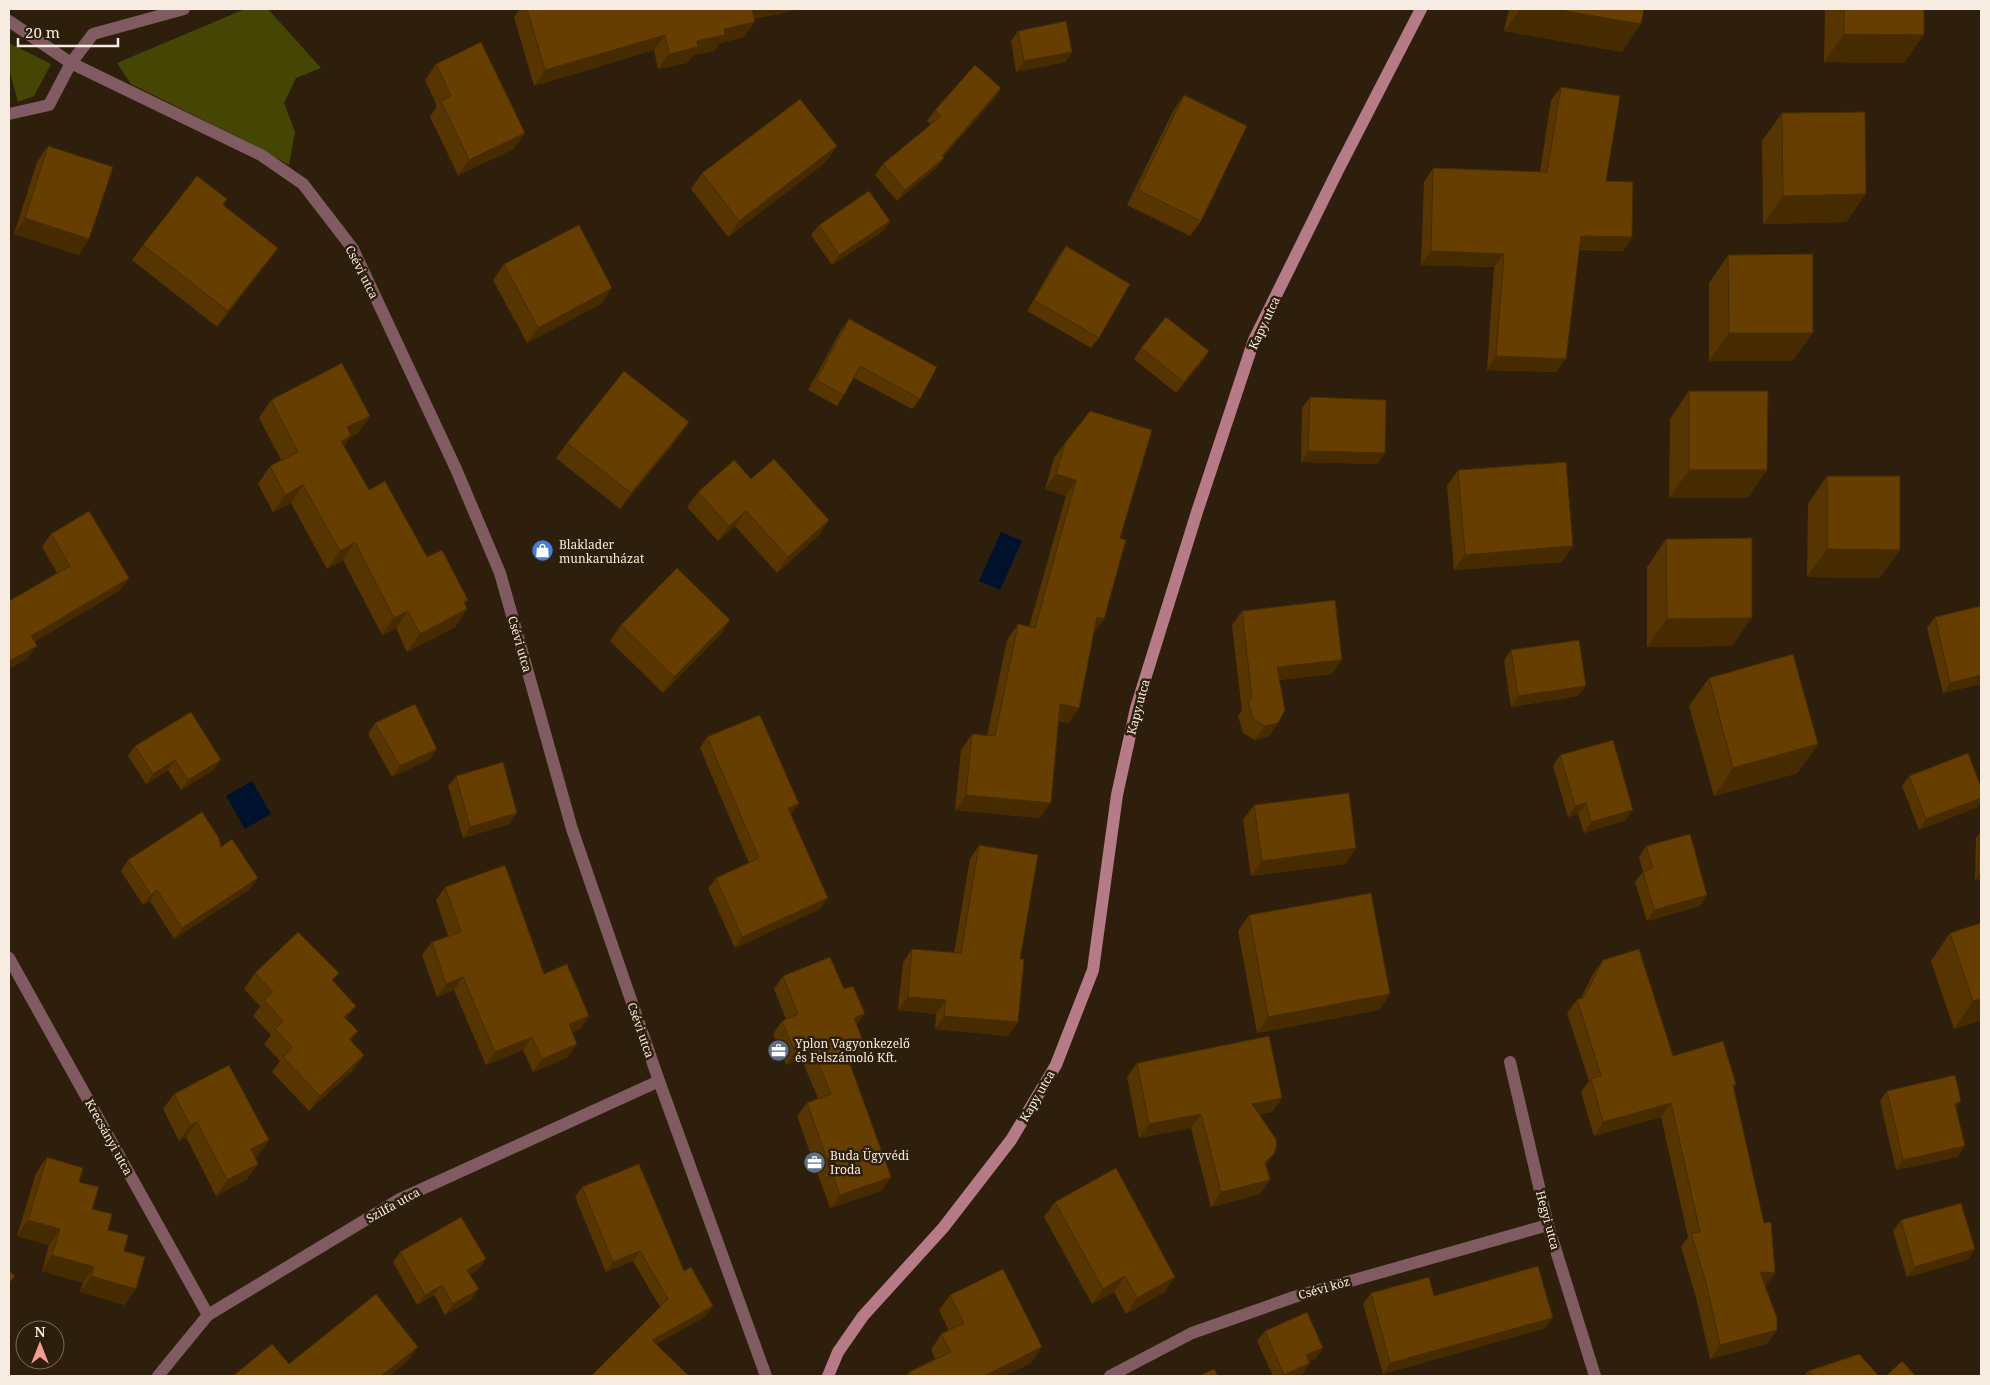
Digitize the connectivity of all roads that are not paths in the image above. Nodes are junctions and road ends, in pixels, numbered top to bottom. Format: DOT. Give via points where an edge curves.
graph roads {
  1 [pos="184,9"];
  2 [pos="1422,9"];
  3 [pos="9,22"];
  4 [pos="71,63"];
  5 [pos="9,114"];
  6 [pos="9,958"];
  7 [pos="1510,1062"];
  8 [pos="659,1081"];
  9 [pos="1548,1225"];
  10 [pos="208,1315"];
  11 [pos="158,1376"];
  12 [pos="766,1376"];
  13 [pos="828,1376"];
  14 [pos="1110,1376"];
  15 [pos="1595,1376"];
  1 -- 4 [label="street" via="93,34"];
  2 -- 13 [label="street, Kapy utca" via="1254,340 1136,708 1117,795 1093,970 1056,1064 1011,1140 943,1228 863,1316 838,1352"];
  3 -- 4 [label="street, Csévi utca"];
  4 -- 5 [label="street" via="50,105"];
  4 -- 8 [label="street, Csévi utca" via="261,155 303,184 353,249 456,469 500,573 572,829"];
  6 -- 10 [label="street, Krecsányi utca"];
  7 -- 9 [label="street, Hegyi utca"];
  8 -- 10 [label="street, Szilfa utca" via="400,1199"];
  8 -- 12 [label="street, Csévi utca"];
  9 -- 14 [label="street, Csévi köz" via="1294,1297 1192,1333"];
  9 -- 15 [label="street, Hegyi utca"];
  10 -- 11 [label="street, Szilfa utca"];
}
